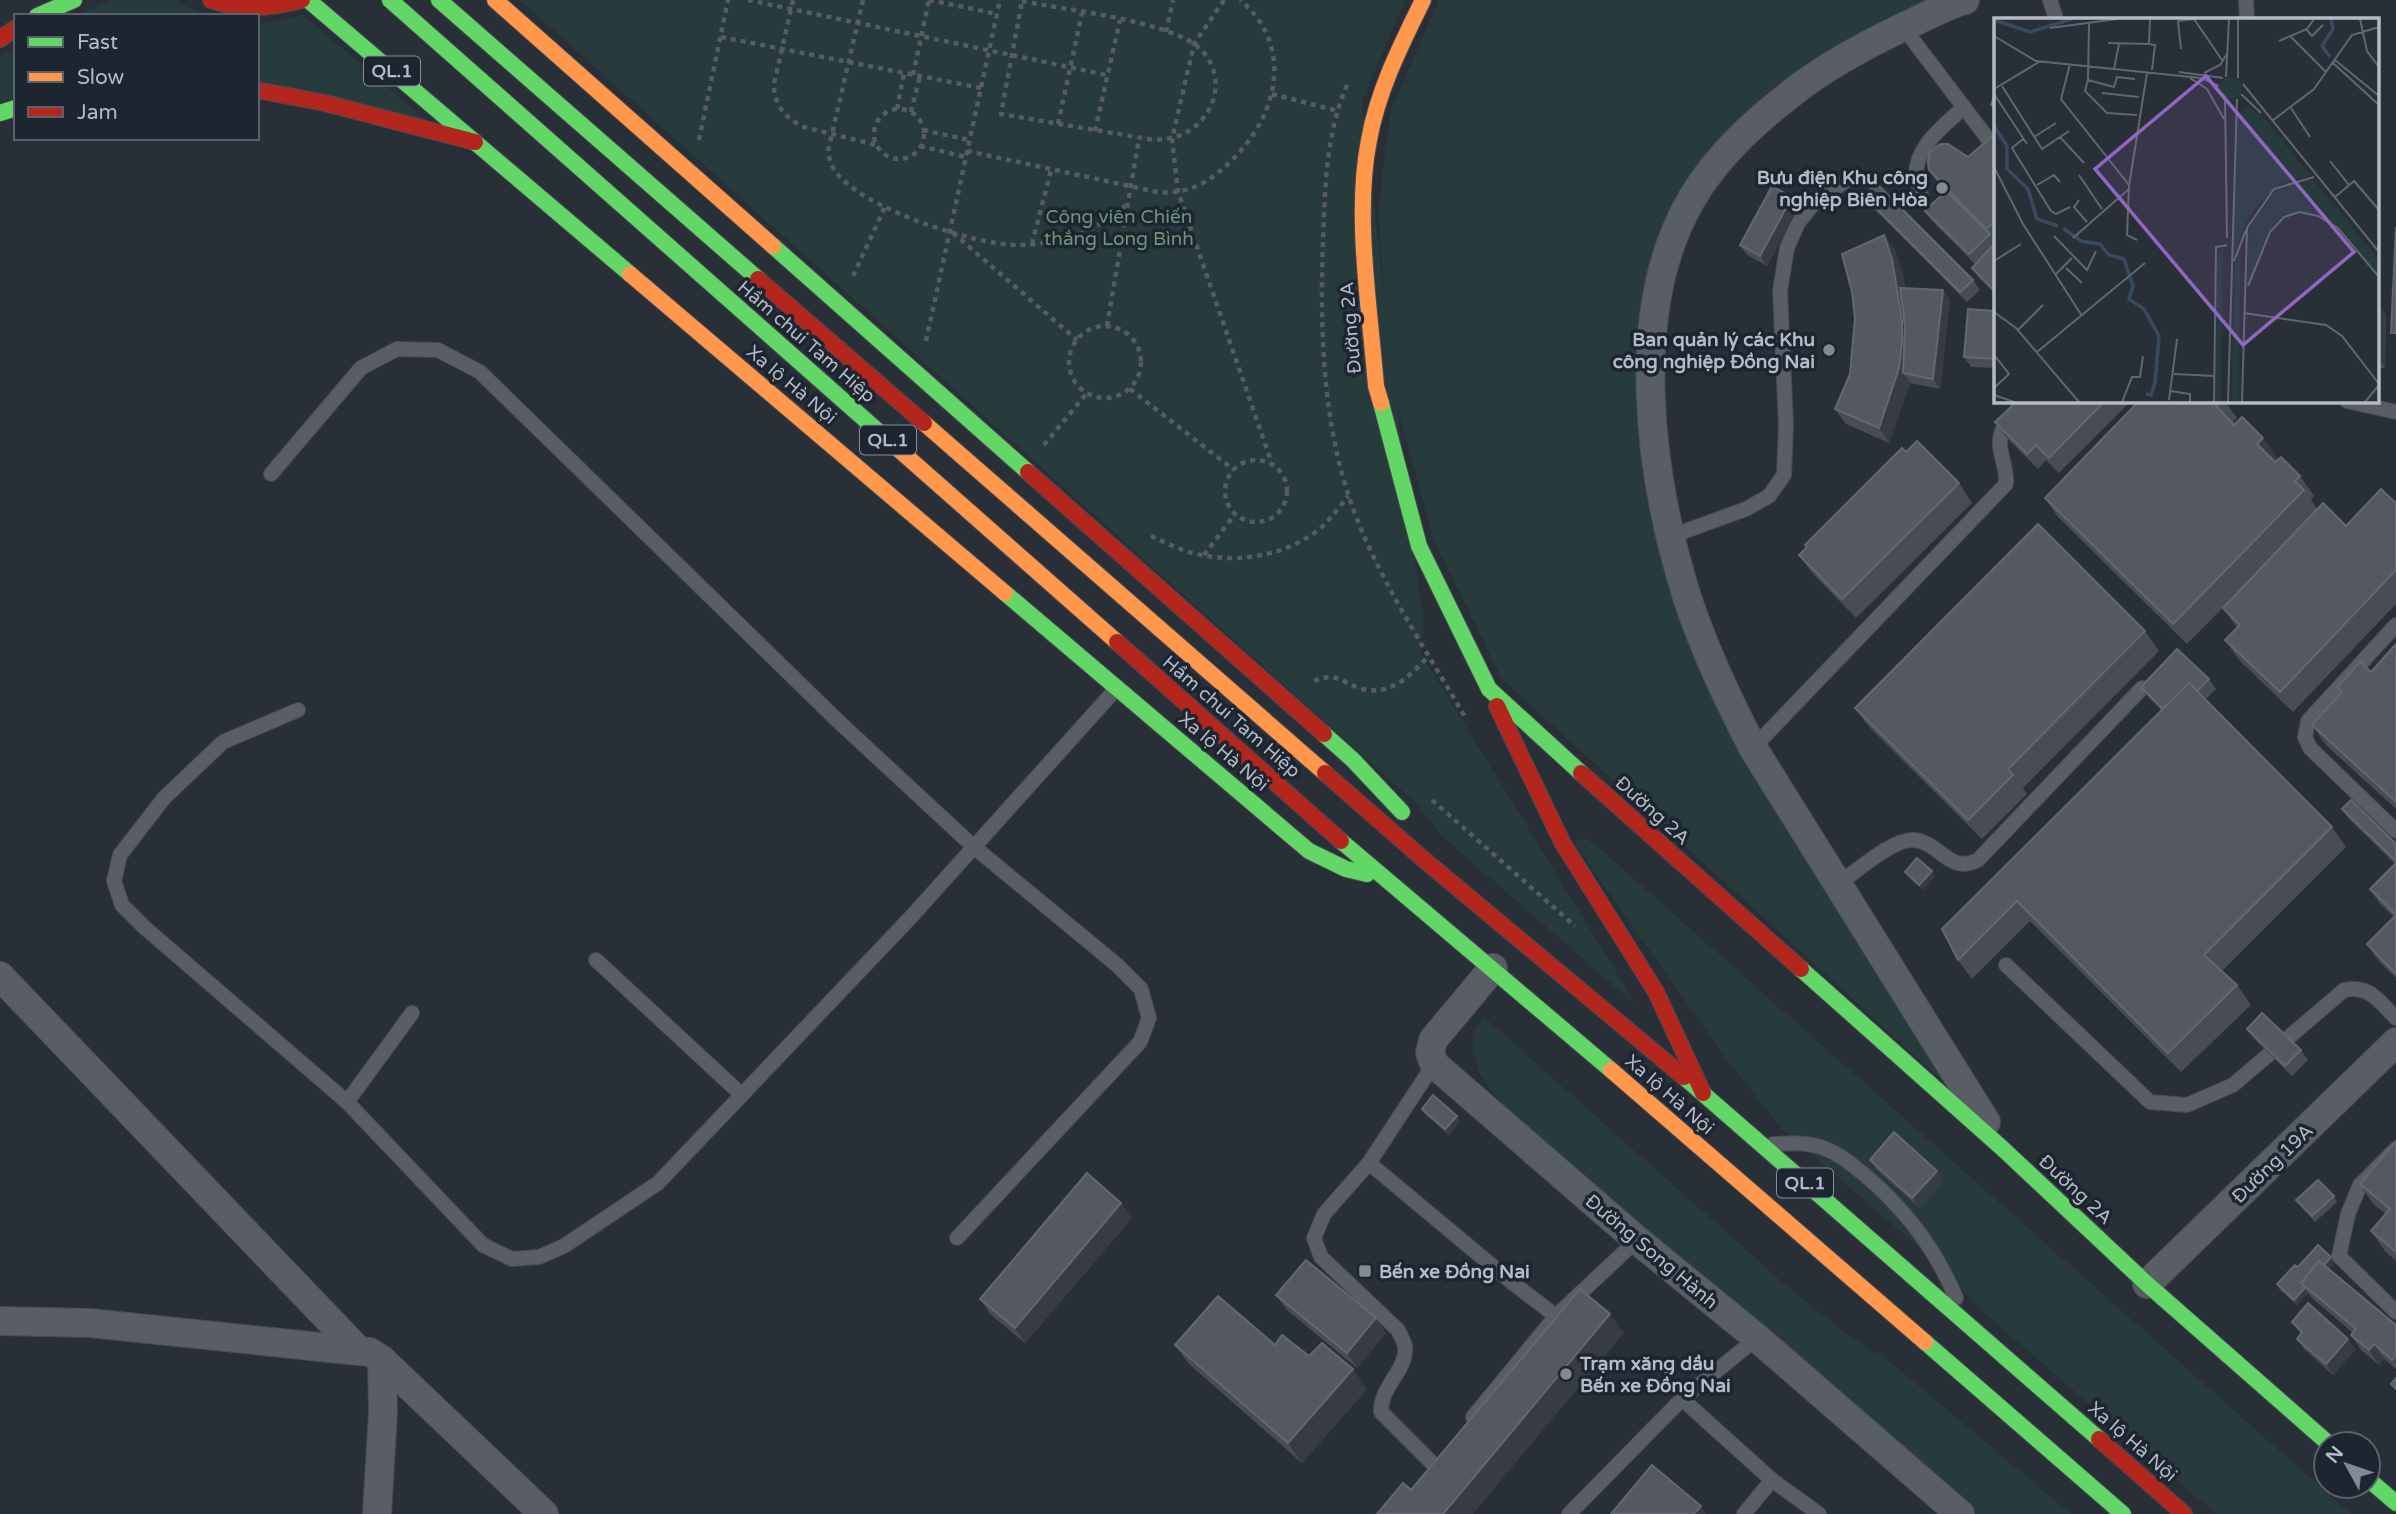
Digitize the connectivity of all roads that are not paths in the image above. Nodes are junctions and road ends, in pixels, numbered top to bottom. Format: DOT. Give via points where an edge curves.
graph roads {
  1 [pos="74,0"];
  2 [pos="211,0"];
  3 [pos="302,0"];
  4 [pos="308,0"];
  5 [pos="390,0"];
  6 [pos="439,0"];
  7 [pos="495,0"];
  8 [pos="511,0"];
  9 [pos="1423,0"];
  10 [pos="1965,0"];
  11 [pos="2050,0"];
  12 [pos="2246,0"];
  13 [pos="42,14"];
  14 [pos="2056,18"];
  15 [pos="2246,18"];
  16 [pos="520,21"];
  17 [pos="1903,27"];
  18 [pos="259,90"];
  19 [pos="1964,107"];
  20 [pos="475,142"];
  21 [pos="1991,143"];
  22 [pos="1843,183"];
  23 [pos="1922,198"];
  24 [pos="2027,402"];
  25 [pos="2351,402"];
  26 [pos="2396,412"];
  27 [pos="271,474"];
  28 [pos="1669,537"];
  29 [pos="2396,625"];
  30 [pos="1117,688"];
  31 [pos="2142,688"];
  32 [pos="1489,689"];
  33 [pos="298,710"];
  34 [pos="1753,748"];
  35 [pos="2396,831"];
  36 [pos="974,847"];
  37 [pos="1422,859"];
  38 [pos="1386,880"];
  39 [pos="1839,884"];
  40 [pos="596,960"];
  41 [pos="2006,965"];
  42 [pos="1493,968"];
  43 [pos="0,976"];
  44 [pos="412,1013"];
  45 [pos="2396,1018"];
  46 [pos="2396,1042"];
  47 [pos="1434,1064"];
  48 [pos="1703,1093"];
  49 [pos="742,1095"];
  50 [pos="347,1102"];
  51 [pos="1762,1145"];
  52 [pos="2002,1148"];
  53 [pos="2396,1149"];
  54 [pos="1369,1163"];
  55 [pos="957,1238"];
  56 [pos="1637,1240"];
  57 [pos="2147,1284"];
  58 [pos="2396,1312"];
  59 [pos="1556,1316"];
  60 [pos="0,1321"];
  61 [pos="1966,1322"];
  62 [pos="1757,1338"];
  63 [pos="371,1355"];
  64 [pos="1682,1399"];
  65 [pos="2313,1430"];
  66 [pos="1460,1433"];
  67 [pos="1434,1464"];
  68 [pos="1772,1479"];
  69 [pos="2382,1491"];
  70 [pos="2396,1503"];
  71 [pos="377,1514"];
  72 [pos="544,1514"];
  73 [pos="1569,1514"];
  74 [pos="1744,1514"];
  75 [pos="1819,1514"];
  76 [pos="1960,1514"];
  77 [pos="2123,1514"];
  78 [pos="2184,1514"];
  1 -- 13 [label="main road"];
  2 -- 3 [label="main road" via="266,10"];
  4 -- 20 [label="main road, Xa lộ Hà Nội / QL.1"];
  5 -- 38 [label="main road, Hầm chui Tam Hiệp / QL.1"];
  6 -- 37 [label="main road, Hầm chui Tam Hiệp / QL.1"];
  7 -- 16 [label="main road, Xa lộ Hà Nội / QL.1"];
  8 -- 16 [label="main road"];
  9 -- 32 [label="main road, Đường 2A" via="1392,65 1368,142 1362,213 1376,386 1419,546"];
  10 -- 17 [label="street"];
  11 -- 14 [label="lane"];
  12 -- 15 [label="lane"];
  16 -- 37 [label="main road, Xa lộ Hà Nội / QL.1" via="1353,760 1405,816"];
  17 -- 19 [label="lane"];
  17 -- 28 [label="street" via="1825,69 1777,104 1713,168 1674,233 1653,323 1649,388"];
  18 -- 20 [label="main road"];
  19 -- 21 [label="lane"];
  19 -- 23 [label="lane" via="1927,142 1920,156 1916,175"];
  20 -- 30 [label="main road, Xa lộ Hà Nội / QL.1"];
  22 -- 28 [label="lane" via="1815,202 1798,223 1787,248 1780,291 1784,475 1769,496 1746,509"];
  24 -- 34 [label="lane" via="1999,435 2006,484"];
  25 -- 26 [label="lane"];
  27 -- 36 [label="lane" via="361,368 397,349 438,350 480,372"];
  28 -- 34 [label="street" via="1704,642"];
  29 -- 35 [label="lane" via="2308,721 2305,737 2310,748"];
  30 -- 36 [label="lane"];
  30 -- 38 [label="main road, Xa lộ Hà Nội / QL.1" via="1309,851 1346,869"];
  31 -- 39 [label="lane" via="1978,860 1967,865 1955,863 1913,839 1894,844"];
  32 -- 48 [label="main road" via="1562,842 1656,992"];
  32 -- 52 [label="main road, Đường 2A"];
  33 -- 50 [label="lane" via="223,742 164,797 120,855 114,881 122,905 144,927"];
  34 -- 39 [label="street"];
  36 -- 49 [label="lane"];
  36 -- 55 [label="lane" via="1117,965 1141,989 1149,1018 1140,1042"];
  37 -- 48 [label="main road, Xa lộ Hà Nội / QL.1"];
  38 -- 42 [label="main road, Xa lộ Hà Nội / QL.1"];
  39 -- 52 [label="street"];
  40 -- 49 [label="lane"];
  41 -- 45 [label="lane" via="2150,1102 2187,1105 2233,1085 2344,990 2358,988 2371,993"];
  42 -- 47 [label="street" via="1433,1040 1430,1053"];
  42 -- 77 [label="main road, Xa lộ Hà Nội / QL.1"];
  43 -- 63 [label="street"];
  44 -- 50 [label="lane"];
  46 -- 57 [label="street, Đường 19A"];
  47 -- 54 [label="lane"];
  47 -- 56 [label="street, Đường Song Hành"];
  48 -- 51 [label="main road, Xa lộ Hà Nội / QL.1"];
  49 -- 50 [label="lane" via="658,1183 564,1247 539,1257 512,1259 483,1245"];
  51 -- 61 [label="main road, Xa lộ Hà Nội / QL.1"];
  51 -- 61 [label="lane" via="1798,1142 1821,1147 1872,1181 1919,1232"];
  52 -- 57 [label="main road, Đường 2A"];
  53 -- 58 [label="lane" via="2360,1185 2348,1213 2339,1256"];
  54 -- 59 [label="lane"];
  54 -- 67 [label="lane" via="1324,1214 1314,1238 1321,1257 1398,1331 1405,1346 1401,1365 1380,1401 1381,1412"];
  56 -- 59 [label="lane"];
  56 -- 62 [label="street, Đường Song Hành"];
  57 -- 65 [label="main road, Đường 2A"];
  59 -- 66 [label="lane"];
  60 -- 63 [label="street" via="90,1323"];
  61 -- 78 [label="main road, Xa lộ Hà Nội / QL.1"];
  62 -- 64 [label="lane"];
  62 -- 76 [label="street, Đường Song Hành"];
  63 -- 71 [label="street" via="383,1412"];
  63 -- 72 [label="street"];
  64 -- 68 [label="lane"];
  64 -- 73 [label="lane"];
  68 -- 74 [label="lane"];
  68 -- 75 [label="lane"];
  69 -- 70 [label="main road"];
}
